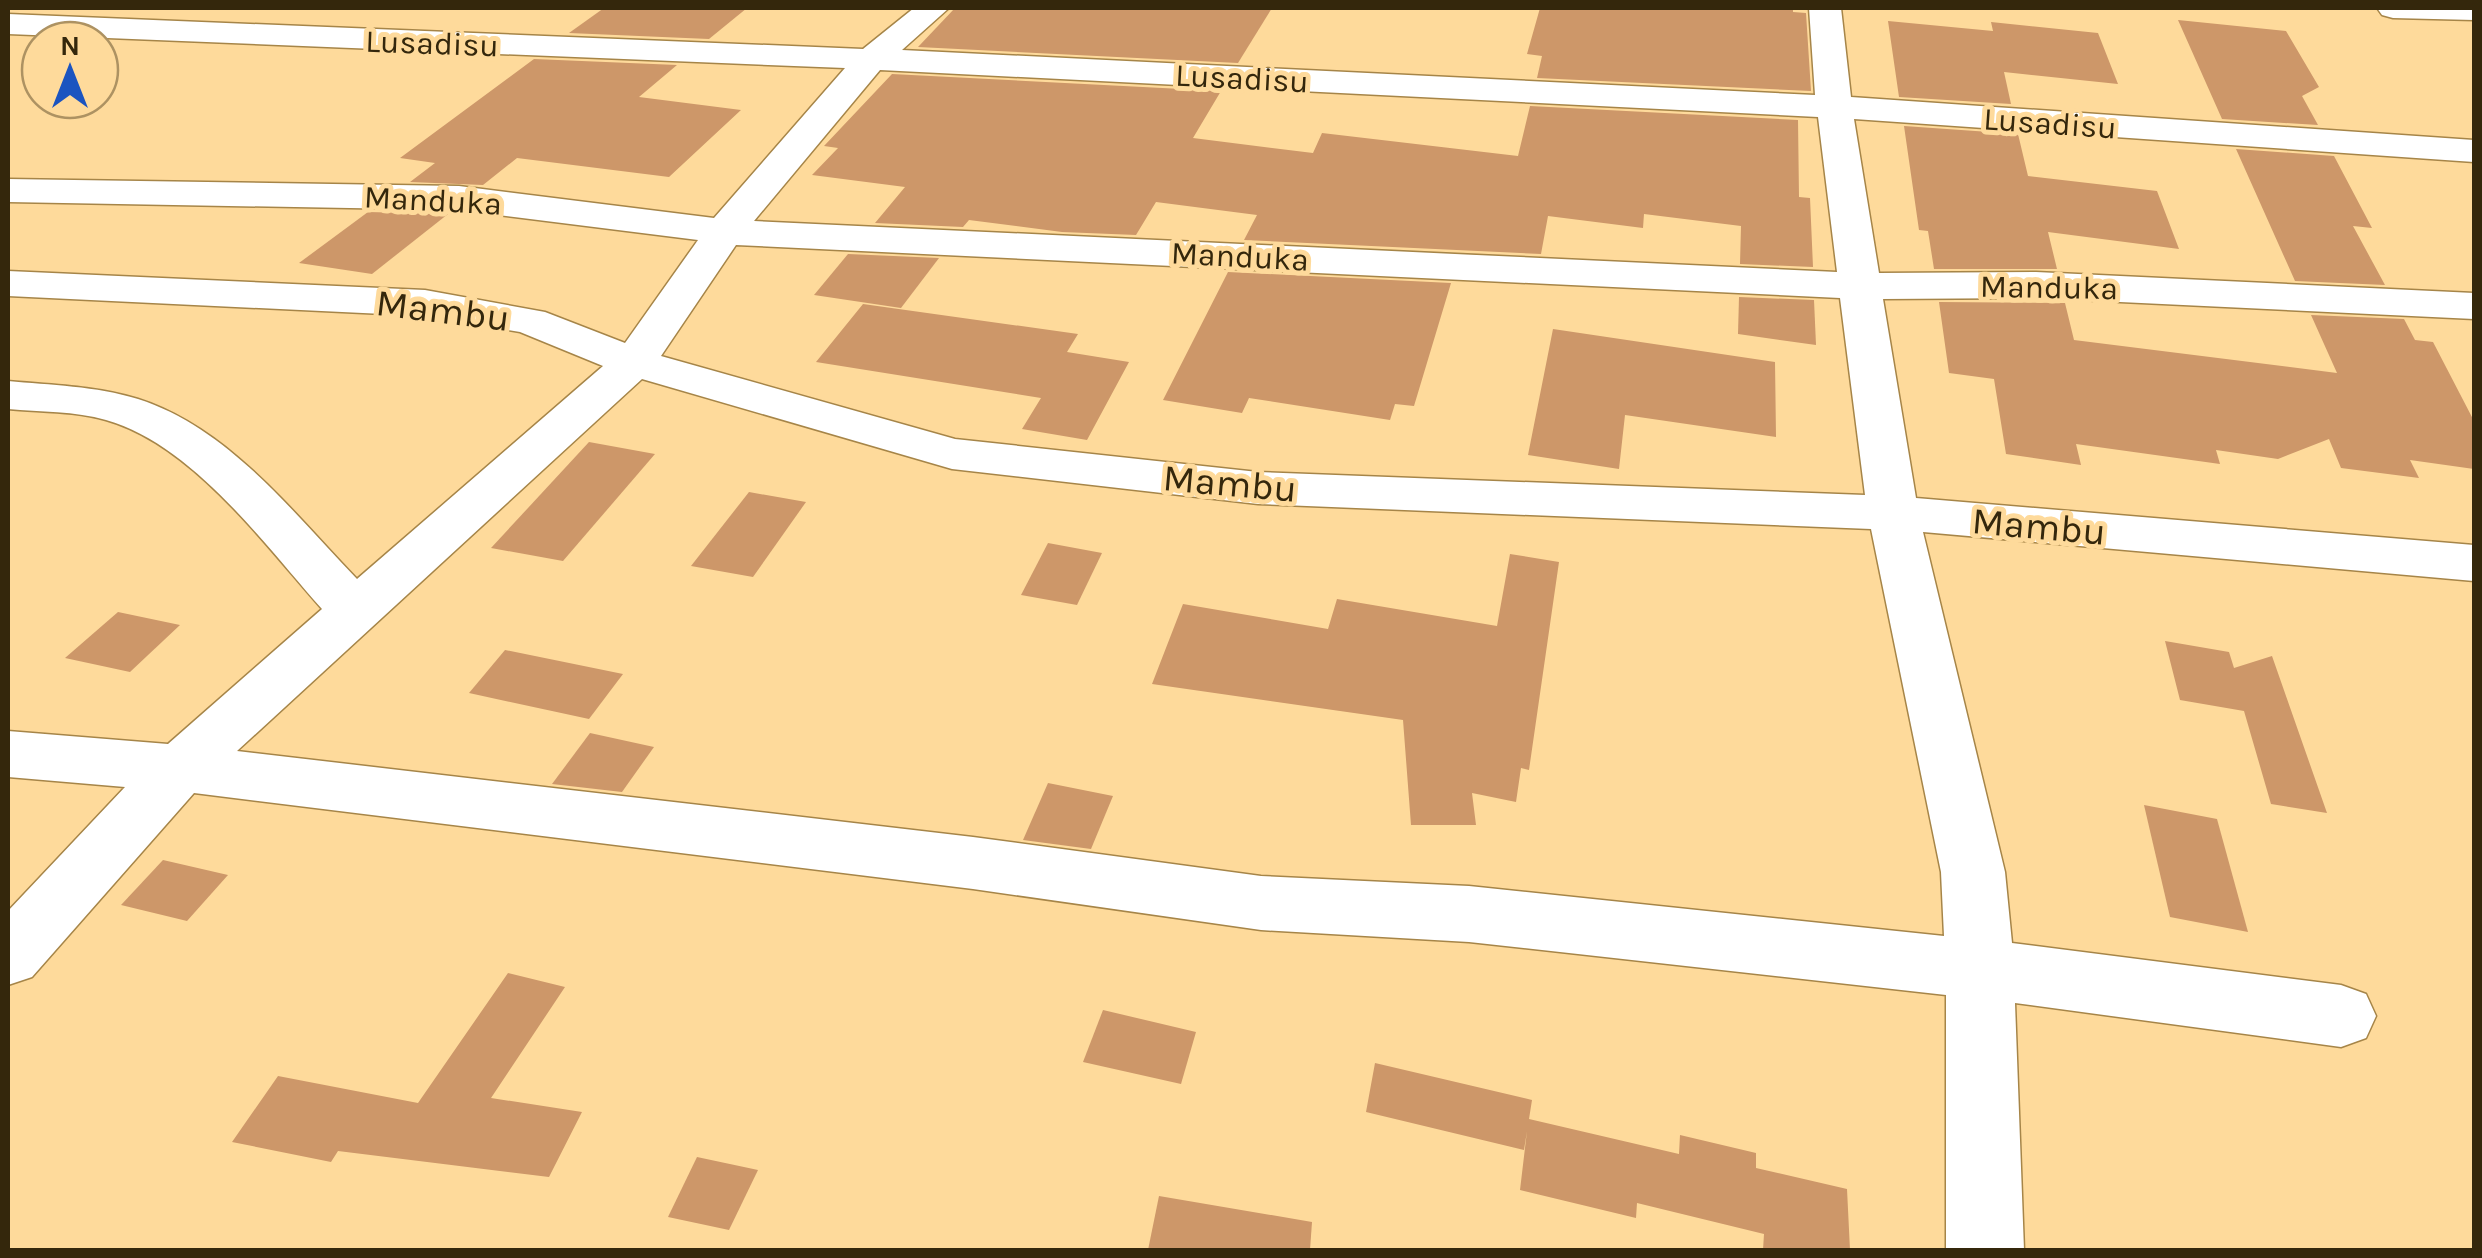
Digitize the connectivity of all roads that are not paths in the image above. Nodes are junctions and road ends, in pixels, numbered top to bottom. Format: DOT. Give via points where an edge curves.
graph roads {
  1 [pos="933,8"];
  2 [pos="1826,8"];
  3 [pos="2393,8"];
  4 [pos="2474,11"];
  5 [pos="8,24"];
  6 [pos="871,60"];
  7 [pos="1834,107"];
  8 [pos="2474,151"];
  9 [pos="8,190"];
  10 [pos="724,232"];
  11 [pos="8,284"];
  12 [pos="1860,286"];
  13 [pos="2474,306"];
  14 [pos="634,362"];
  15 [pos="8,395"];
  16 [pos="1893,513"];
  17 [pos="2474,563"];
  18 [pos="355,612"];
  19 [pos="8,754"];
  20 [pos="180,768"];
  21 [pos="8,956"];
  22 [pos="1980,968"];
  23 [pos="2341,1016"];
  24 [pos="1985,1250"];
  1 -- 6 [label="street"];
  2 -- 7 [label="street"];
  3 -- 4 [label="street"];
  5 -- 6 [label="street, Lusadisu"];
  6 -- 7 [label="street, Lusadisu"];
  6 -- 10 [label="street"];
  7 -- 8 [label="street, Lusadisu"];
  7 -- 12 [label="street"];
  9 -- 10 [label="street, Manduka" via="460,198"];
  10 -- 12 [label="street, Manduka"];
  10 -- 14 [label="street"];
  11 -- 14 [label="street, Mambu" via="424,302 530,321"];
  12 -- 13 [label="street, Manduka" via="2036,285"];
  12 -- 16 [label="street"];
  14 -- 16 [label="street, Mambu" via="952,454 1258,488"];
  14 -- 18 [label="street"];
  15 -- 18 [label="street" via="120,409 166,427 204,452"];
  16 -- 17 [label="street, Mambu"];
  16 -- 22 [label="street" via="1974,872"];
  18 -- 20 [label="street"];
  19 -- 20 [label="street"];
  20 -- 21 [label="street"];
  20 -- 22 [label="street" via="1261,903 1469,914"];
  22 -- 23 [label="street"];
  22 -- 24 [label="street"];
}
